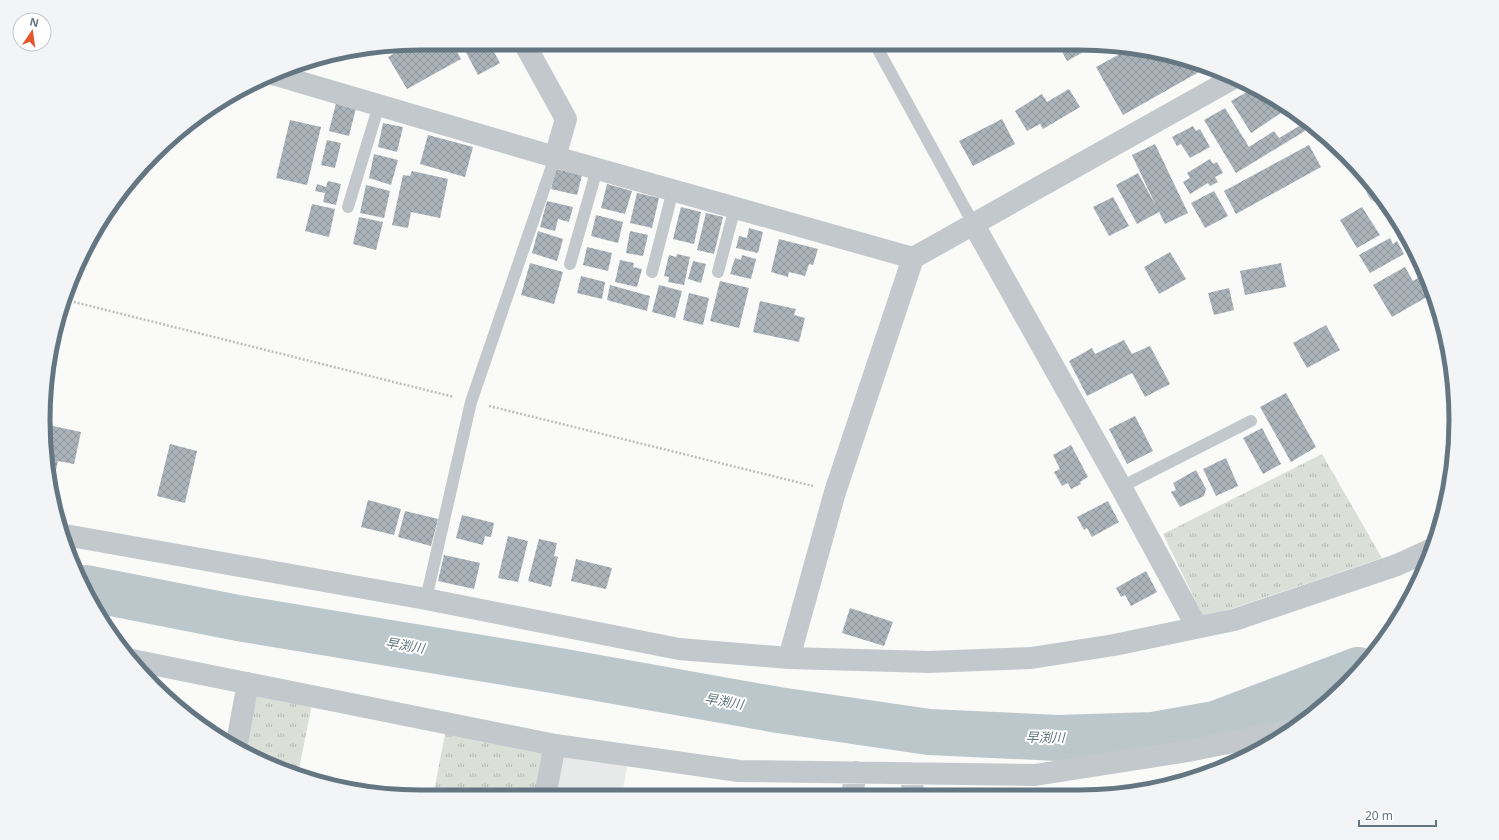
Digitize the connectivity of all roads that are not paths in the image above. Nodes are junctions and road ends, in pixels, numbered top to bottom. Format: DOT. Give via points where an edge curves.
graph roads {
  1 [pos="528,50"];
  2 [pos="878,50"];
  3 [pos="282,77"];
  4 [pos="1228,81"];
  5 [pos="379,105"];
  6 [pos="554,157"];
  7 [pos="597,169"];
  8 [pos="673,190"];
  9 [pos="348,207"];
  10 [pos="735,208"];
  11 [pos="974,225"];
  12 [pos="913,258"];
  13 [pos="570,264"];
  14 [pos="652,272"];
  15 [pos="718,272"];
  16 [pos="1251,421"];
  17 [pos="1121,488"];
  18 [pos="69,536"];
  19 [pos="1424,553"];
  20 [pos="426,599"];
  21 [pos="1197,627"];
  22 [pos="789,658"];
  23 [pos="140,662"];
  24 [pos="248,683"];
  25 [pos="1275,734"];
  26 [pos="237,741"];
  27 [pos="555,745"];
  28 [pos="856,772"];
  29 [pos="910,773"];
  30 [pos="545,790"];
  31 [pos="853,790"];
  32 [pos="913,790"];
  1 -- 6 [label="street" via="566,119"];
  2 -- 11 [label="lane"];
  3 -- 5 [label="street"];
  4 -- 11 [label="street"];
  5 -- 6 [label="street"];
  5 -- 9 [label="lane"];
  6 -- 7 [label="street"];
  6 -- 20 [label="lane" via="471,402"];
  7 -- 8 [label="street"];
  7 -- 13 [label="lane"];
  8 -- 10 [label="street"];
  8 -- 14 [label="lane"];
  10 -- 12 [label="street"];
  10 -- 15 [label="lane"];
  11 -- 12 [label="street"];
  11 -- 17 [label="street"];
  12 -- 22 [label="street" via="835,492"];
  16 -- 17 [label="lane"];
  17 -- 21 [label="street"];
  18 -- 20 [label="street"];
  19 -- 21 [label="street" via="1397,565 1234,620"];
  20 -- 22 [label="street" via="679,649"];
  21 -- 22 [label="street" via="1114,646 1031,658 929,662"];
  23 -- 24 [label="street"];
  24 -- 26 [label="street"];
  24 -- 27 [label="street"];
  25 -- 29 [label="street" via="1188,752 1035,775"];
  27 -- 28 [label="street" via="739,771"];
  27 -- 30 [label="street"];
  28 -- 29 [label="street"];
  28 -- 31 [label="street"];
  29 -- 32 [label="street"];
}
